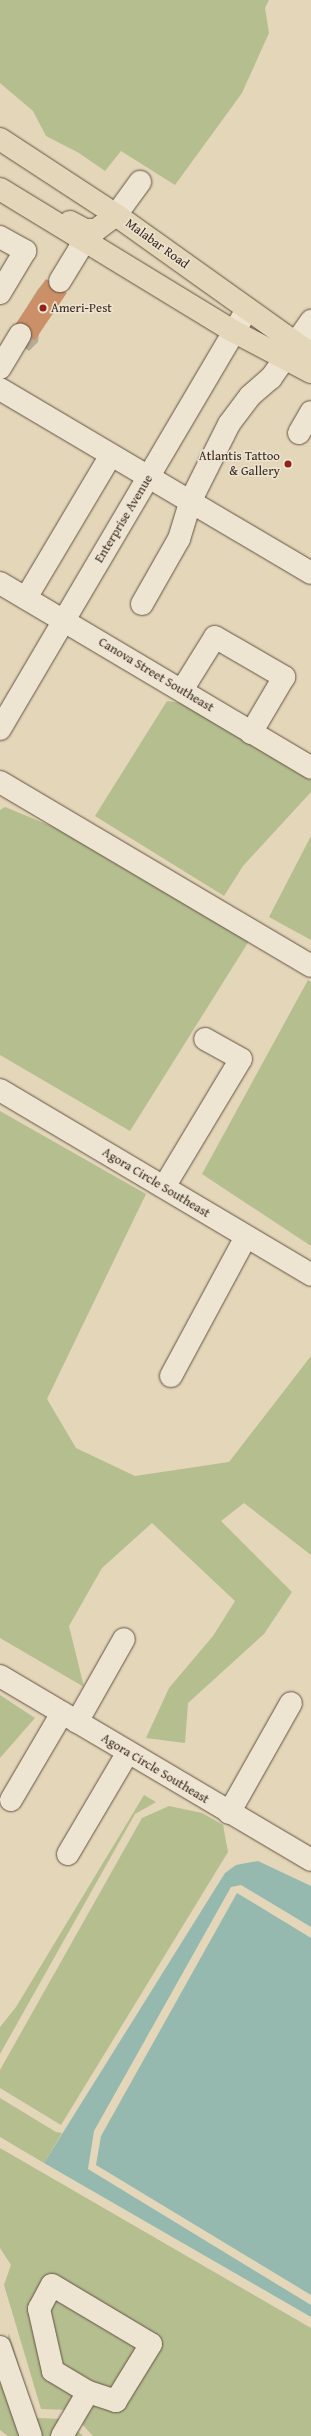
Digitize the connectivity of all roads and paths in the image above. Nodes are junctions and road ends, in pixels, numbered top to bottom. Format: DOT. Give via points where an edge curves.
graph roads {
  1 [pos="0,139"];
  2 [pos="140,182"];
  3 [pos="3,189"];
  4 [pos="116,215"];
  5 [pos="0,237"];
  6 [pos="85,240"];
  7 [pos="60,281"];
  8 [pos="0,293"];
  9 [pos="247,309"];
  10 [pos="311,320"];
  11 [pos="234,331"];
  12 [pos="20,335"];
  13 [pos="296,352"];
  14 [pos="0,368"];
  15 [pos="311,372"];
  16 [pos="0,389"];
  17 [pos="311,412"];
  18 [pos="299,433"];
  19 [pos="111,455"];
  20 [pos="149,477"];
  21 [pos="190,502"];
  22 [pos="311,573"];
  23 [pos="0,583"];
  24 [pos="26,598"];
  25 [pos="142,604"];
  26 [pos="63,620"];
  27 [pos="182,690"];
  28 [pos="0,729"];
  29 [pos="251,732"];
  30 [pos="311,768"];
  31 [pos="0,782"];
  32 [pos="311,966"];
  33 [pos="206,1039"];
  34 [pos="0,1090"];
  35 [pos="164,1188"];
  36 [pos="246,1237"];
  37 [pos="311,1276"];
  38 [pos="171,1376"];
  39 [pos="124,1639"];
  40 [pos="0,1676"];
  41 [pos="291,1703"];
  42 [pos="70,1718"];
  43 [pos="128,1752"];
  44 [pos="11,1800"];
  45 [pos="229,1813"];
  46 [pos="68,1854"];
  47 [pos="311,1860"];
  48 [pos="0,2347"];
  49 [pos="88,2392"];
  50 [pos="31,2436"];
  51 [pos="62,2436"];
  1 -- 4 [label="main road, Malabar Road"];
  2 -- 4 [label="street"];
  3 -- 4 [label="main road" via="85,230 96,230"];
  3 -- 6 [label="main road, Malabar Road"];
  4 -- 9 [label="main road, Malabar Road"];
  5 -- 8 [label="street" via="24,250"];
  6 -- 7 [label="street"];
  6 -- 11 [label="main road, Malabar Road"];
  9 -- 11 [label="street, Enterprise Avenue"];
  9 -- 13 [label="main road, Malabar Road"];
  10 -- 13 [label="street"];
  11 -- 13 [label="main road, Malabar Road"];
  11 -- 20 [label="street, Enterprise Avenue"];
  12 -- 14 [label="street"];
  13 -- 15 [label="main road, Malabar Road"];
  13 -- 21 [label="street" via="250,396 229,424"];
  16 -- 19 [label="street"];
  17 -- 18 [label="street"];
  19 -- 20 [label="street"];
  19 -- 24 [label="street"];
  20 -- 21 [label="street"];
  20 -- 26 [label="street, Enterprise Avenue"];
  21 -- 22 [label="street"];
  21 -- 25 [label="street" via="178,539"];
  23 -- 24 [label="street, Canova Street Southeast"];
  24 -- 26 [label="street, Canova Street Southeast"];
  26 -- 27 [label="street, Canova Street Southeast"];
  26 -- 28 [label="street, Enterprise Avenue"];
  27 -- 29 [label="street, Canova Street Southeast"];
  27 -- 29 [label="street" via="215,637 284,677"];
  29 -- 30 [label="street, Canova Street Southeast"];
  31 -- 32 [label="street"];
  33 -- 35 [label="street" via="240,1059"];
  34 -- 35 [label="street, Agora Circle Southeast"];
  35 -- 36 [label="street, Agora Circle Southeast"];
  36 -- 37 [label="street, Agora Circle Southeast"];
  36 -- 38 [label="street"];
  39 -- 42 [label="street"];
  40 -- 42 [label="street, Agora Circle Southeast"];
  41 -- 45 [label="street"];
  42 -- 43 [label="street, Agora Circle Southeast"];
  42 -- 44 [label="street"];
  43 -- 45 [label="street, Agora Circle Southeast"];
  43 -- 46 [label="street"];
  45 -- 47 [label="street, Agora Circle Southeast"];
  48 -- 50 [label="street"];
  49 -- 49 [label="street" via="116,2401 151,2344 52,2285 40,2309 54,2371"];
  49 -- 51 [label="street"];
}
